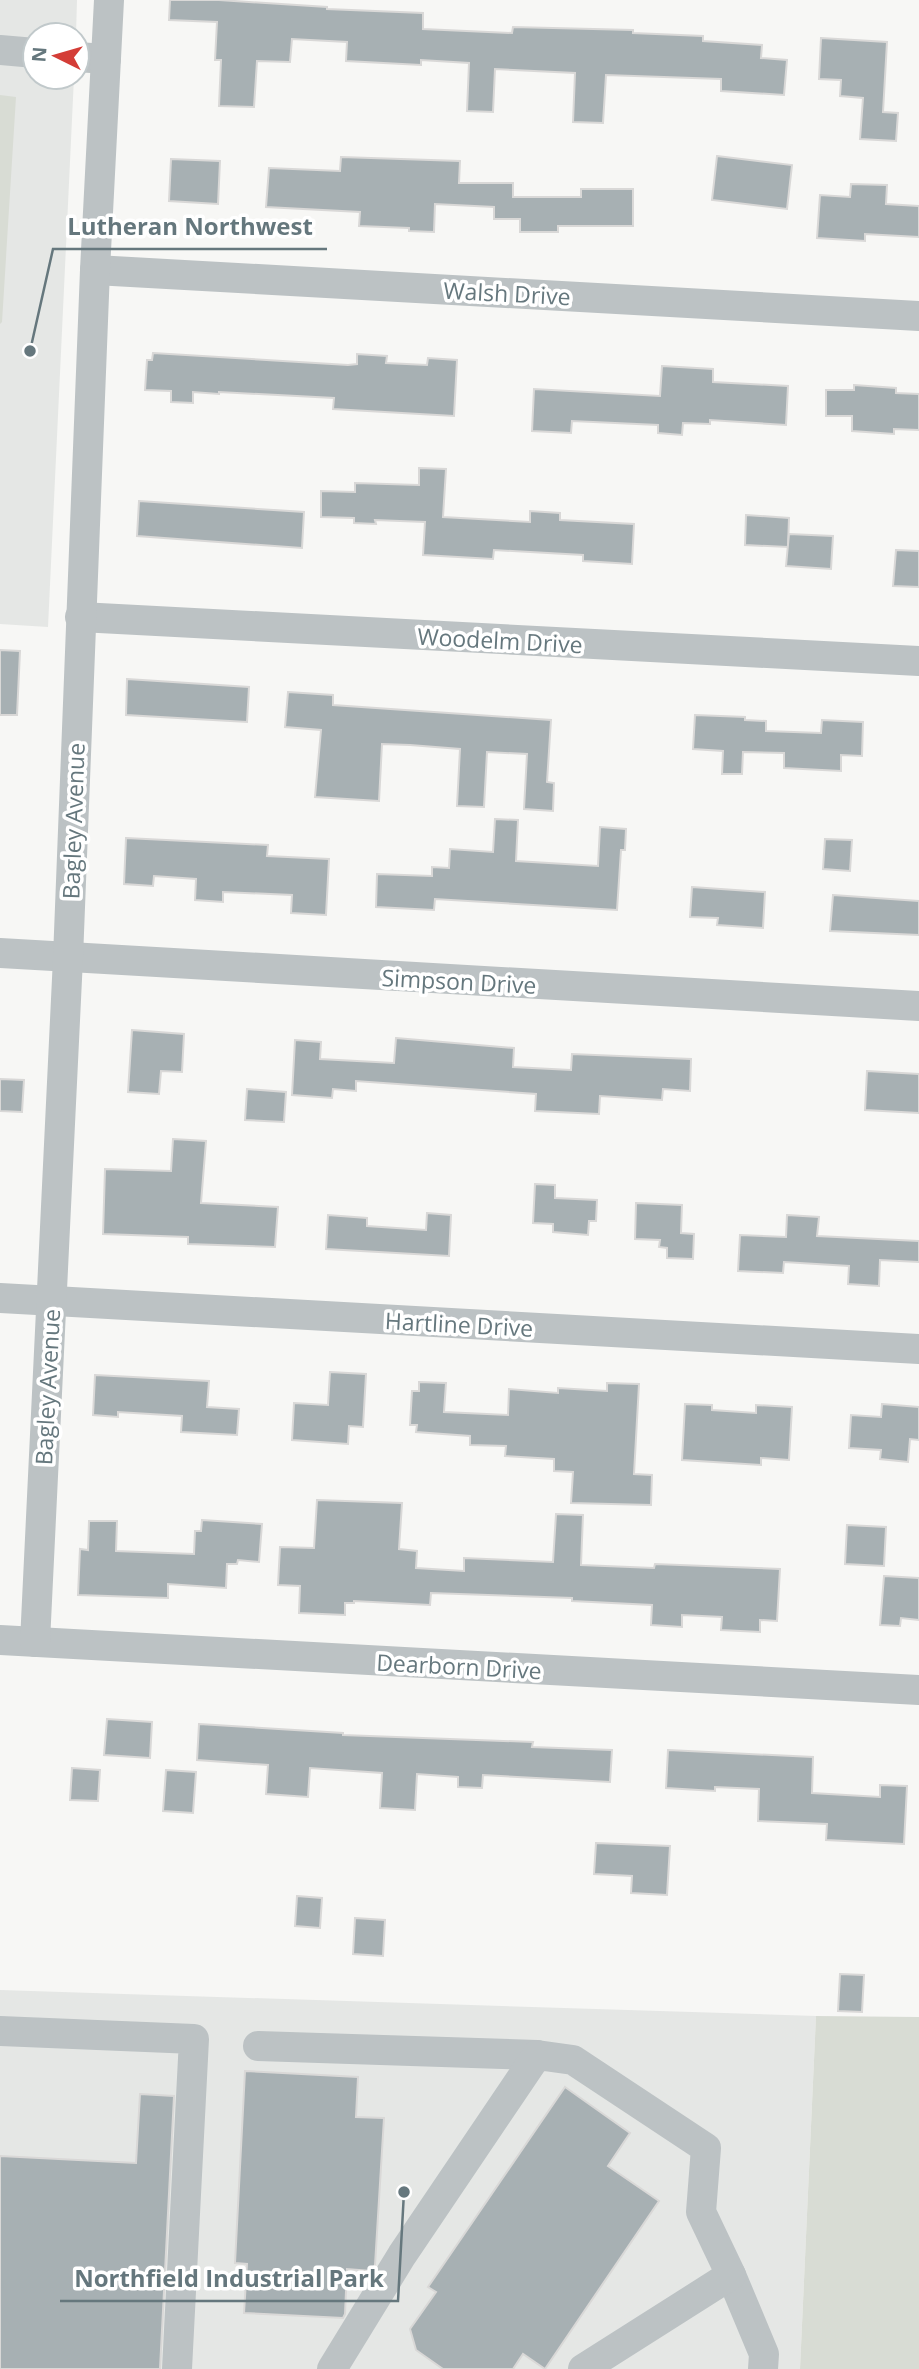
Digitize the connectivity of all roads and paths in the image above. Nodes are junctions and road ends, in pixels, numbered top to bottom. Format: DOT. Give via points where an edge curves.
graph roads {
  1 [pos="109,0"];
  2 [pos="0,50"];
  3 [pos="21,52"];
  4 [pos="91,58"];
  5 [pos="106,59"];
  6 [pos="95,270"];
  7 [pos="919,316"];
  8 [pos="80,617"];
  9 [pos="919,661"];
  10 [pos="0,953"];
  11 [pos="68,958"];
  12 [pos="919,1006"];
  13 [pos="0,1298"];
  14 [pos="52,1301"];
  15 [pos="919,1349"];
  16 [pos="0,1640"];
  17 [pos="34,1642"];
  18 [pos="919,1690"];
  19 [pos="0,2031"];
  20 [pos="258,2046"];
  21 [pos="537,2055"];
  22 [pos="731,2275"];
  23 [pos="177,2369"];
  24 [pos="332,2369"];
  25 [pos="583,2369"];
  26 [pos="763,2369"];
  1 -- 5 [label="street, Bagley Avenue"];
  2 -- 3 [label="street"];
  4 -- 5 [label="street"];
  5 -- 6 [label="street, Bagley Avenue"];
  6 -- 7 [label="street, Walsh Drive"];
  6 -- 8 [label="street, Bagley Avenue"];
  8 -- 9 [label="street, Woodelm Drive"];
  8 -- 11 [label="street, Bagley Avenue"];
  10 -- 11 [label="street, Simpson Drive"];
  11 -- 12 [label="street, Simpson Drive"];
  11 -- 14 [label="street, Bagley Avenue"];
  13 -- 14 [label="street, Hartline Drive"];
  14 -- 15 [label="street, Hartline Drive"];
  14 -- 17 [label="street, Bagley Avenue"];
  16 -- 17 [label="street, Dearborn Drive"];
  17 -- 18 [label="street, Dearborn Drive"];
  19 -- 23 [label="street" via="194,2039"];
  20 -- 21 [label="street"];
  21 -- 22 [label="street" via="573,2060 706,2148 701,2212"];
  21 -- 24 [label="street" via="402,2255"];
  22 -- 25 [label="street"];
  22 -- 26 [label="street" via="764,2354"];
}
